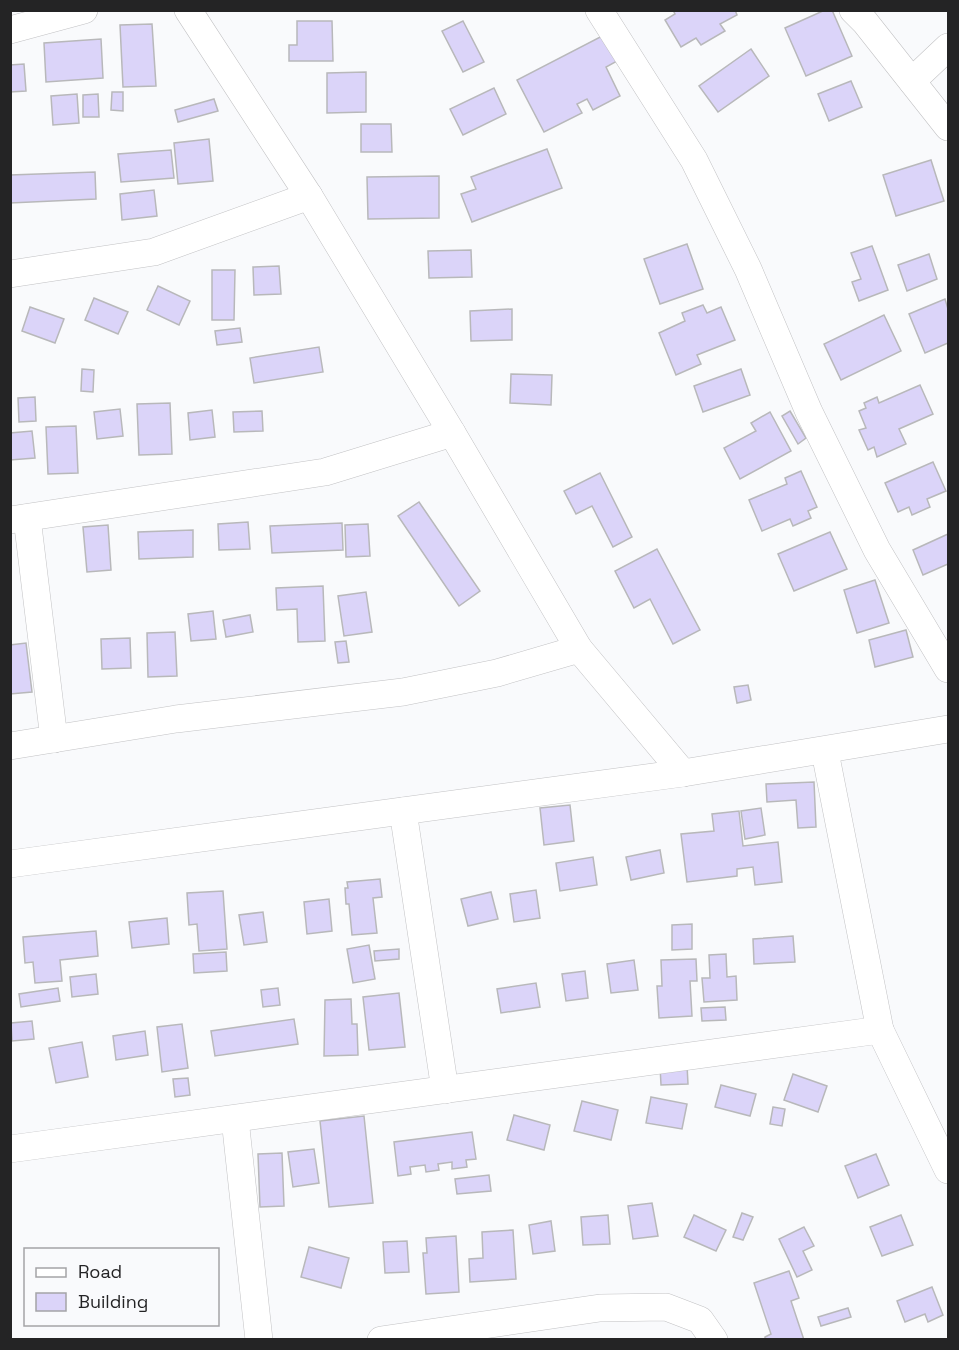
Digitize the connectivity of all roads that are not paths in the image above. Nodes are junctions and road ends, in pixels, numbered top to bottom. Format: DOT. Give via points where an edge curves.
graph roads {
  1 [pos="84,10"];
  2 [pos="188,10"];
  3 [pos="599,10"];
  4 [pos="853,10"];
  5 [pos="10,30"];
  6 [pos="948,47"];
  7 [pos="912,81"];
  8 [pos="948,127"];
  9 [pos="309,196"];
  10 [pos="10,274"];
  11 [pos="452,433"];
  12 [pos="19,519"];
  13 [pos="579,649"];
  14 [pos="948,669"];
  15 [pos="948,729"];
  16 [pos="54,738"];
  17 [pos="10,746"];
  18 [pos="825,752"];
  19 [pos="683,773"];
  20 [pos="404,811"];
  21 [pos="10,864"];
  22 [pos="880,1030"];
  23 [pos="445,1090"];
  24 [pos="235,1119"];
  25 [pos="10,1149"];
  26 [pos="948,1170"];
  27 [pos="260,1340"];
  28 [pos="381,1340"];
  29 [pos="714,1340"];
  1 -- 5 [label="street"];
  2 -- 9 [label="street"];
  3 -- 14 [label="street" via="694,160 872,540"];
  4 -- 7 [label="street"];
  6 -- 7 [label="street"];
  7 -- 8 [label="street"];
  9 -- 10 [label="street" via="154,252"];
  9 -- 11 [label="street"];
  11 -- 12 [label="street" via="325,472"];
  11 -- 13 [label="street"];
  12 -- 16 [label="street"];
  13 -- 16 [label="street" via="497,673 404,692"];
  13 -- 19 [label="street"];
  15 -- 18 [label="street"];
  16 -- 17 [label="street"];
  18 -- 19 [label="street"];
  18 -- 22 [label="street"];
  19 -- 20 [label="street"];
  20 -- 21 [label="street"];
  20 -- 23 [label="street"];
  22 -- 23 [label="street"];
  22 -- 26 [label="street"];
  23 -- 24 [label="street"];
  24 -- 25 [label="street"];
  24 -- 27 [label="street"];
  28 -- 29 [label="street" via="600,1308 666,1307 700,1320"];
}
